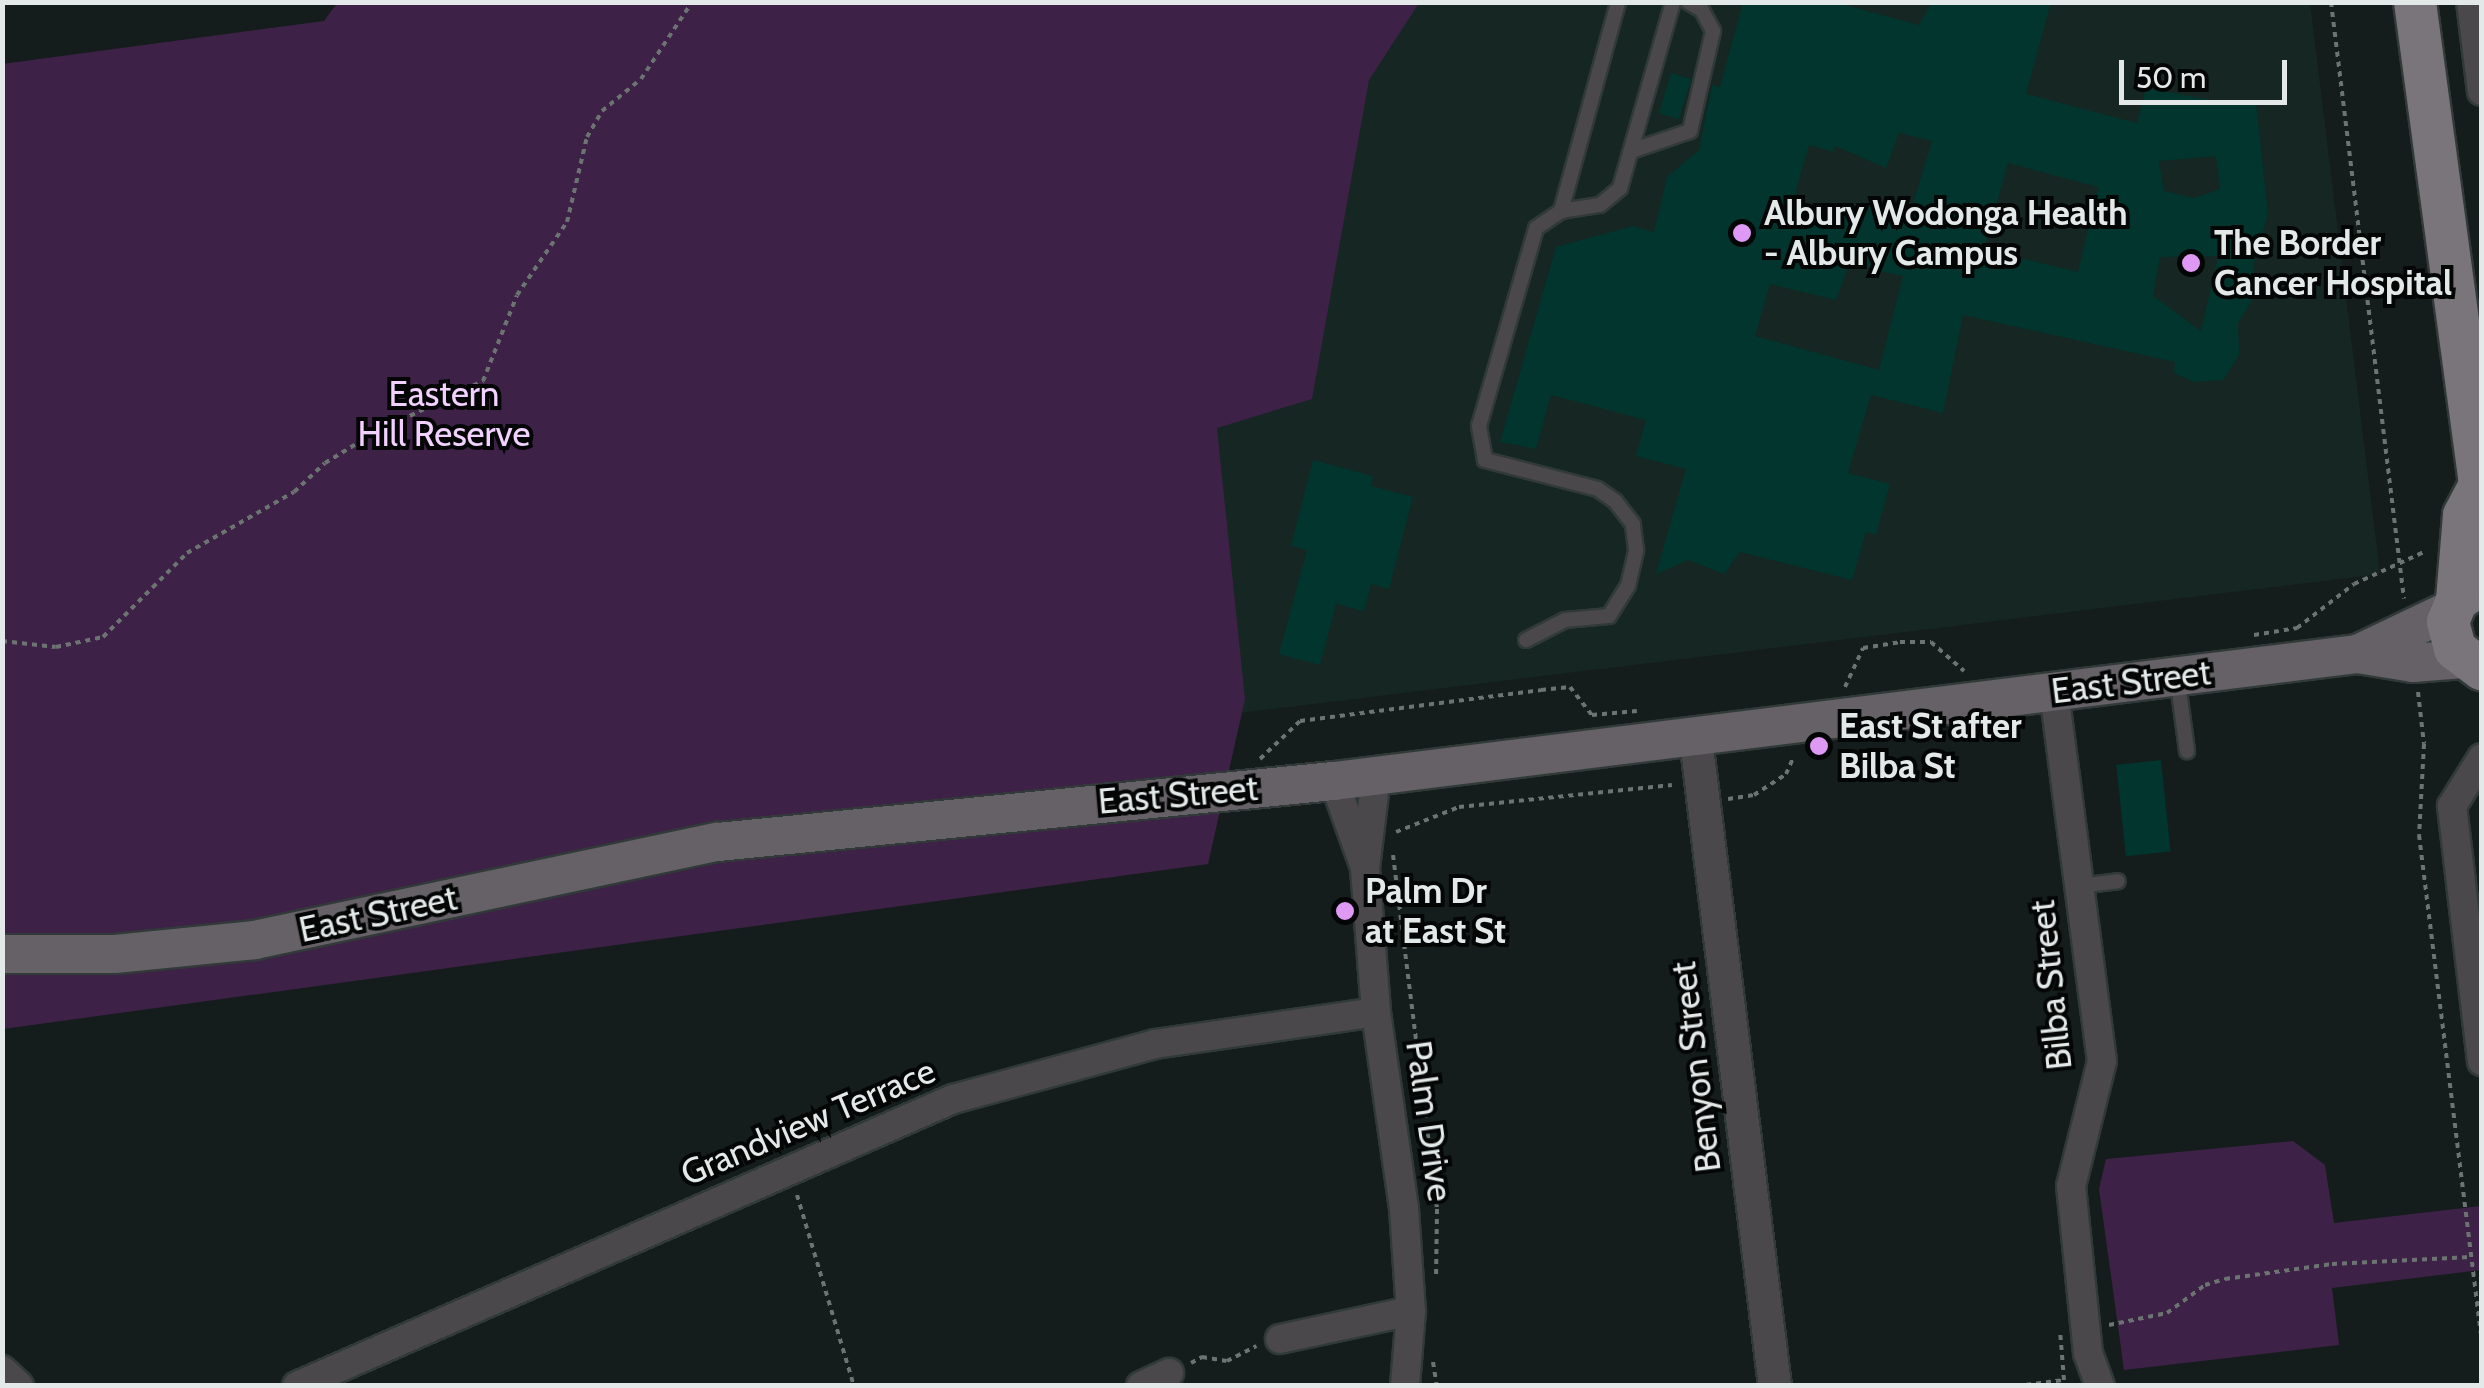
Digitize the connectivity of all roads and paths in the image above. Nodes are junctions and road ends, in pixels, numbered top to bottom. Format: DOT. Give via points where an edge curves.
graph roads {
  1 [pos="692,2"];
  2 [pos="1618,2"];
  3 [pos="1673,2"];
  4 [pos="1688,2"];
  5 [pos="2414,2"];
  6 [pos="2471,2"];
  7 [pos="2482,90"];
  8 [pos="1631,151"];
  9 [pos="1561,210"];
  10 [pos="2479,496"];
  11 [pos="2463,598"];
  12 [pos="1526,640"];
  13 [pos="2,641"];
  14 [pos="2358,654"];
  15 [pos="2474,671"];
  16 [pos="2177,675"];
  17 [pos="2054,692"];
  18 [pos="1696,739"];
  19 [pos="1793,751"];
  20 [pos="2187,752"];
  21 [pos="2482,758"];
  22 [pos="1376,776"];
  23 [pos="1334,782"];
  24 [pos="1704,802"];
  25 [pos="1393,839"];
  26 [pos="1392,850"];
  27 [pos="1366,868"];
  28 [pos="2118,881"];
  29 [pos="2079,886"];
  30 [pos="2,954"];
  31 [pos="1376,1012"];
  32 [pos="2482,1061"];
  33 [pos="790,1171"];
  34 [pos="2471,1257"];
  35 [pos="1435,1283"];
  36 [pos="1411,1312"];
  37 [pos="2112,1324"];
  38 [pos="1280,1339"];
  39 [pos="1433,1351"];
  40 [pos="2,1370"];
  41 [pos="1169,1374"];
  42 [pos="2064,1380"];
  43 [pos="1405,1385"];
  44 [pos="19,1386"];
  45 [pos="296,1386"];
  46 [pos="854,1386"];
  47 [pos="1141,1386"];
  48 [pos="1437,1386"];
  49 [pos="1775,1386"];
  50 [pos="2016,1386"];
  51 [pos="2100,1386"];
  1 -- 13 [label="path" via="641,79 602,111 586,138 567,222 517,295 483,380 374,433 325,462 294,492 187,553 103,638 56,648"];
  2 -- 9 [label="lane"];
  3 -- 8 [label="lane"];
  4 -- 8 [label="lane" via="1702,10 1713,31 1690,131"];
  5 -- 10 [label="main road"];
  6 -- 7 [label="street"];
  8 -- 9 [label="lane" via="1613,198"];
  9 -- 12 [label="lane" via="1536,228 1479,426 1485,460 1598,489 1633,524 1636,550 1628,586 1609,616 1565,620"];
  10 -- 11 [label="main road" via="2464,515"];
  11 -- 14 [label="main road, East Street"];
  11 -- 15 [label="main road" via="2449,636"];
  14 -- 15 [label="main road, East Street"];
  14 -- 16 [label="main road, East Street"];
  16 -- 17 [label="main road, East Street"];
  16 -- 20 [label="lane"];
  17 -- 18 [label="main road, East Street"];
  17 -- 29 [label="street, Bilba Street"];
  18 -- 22 [label="main road, East Street"];
  18 -- 24 [label="street, Benyon Street"];
  19 -- 24 [label="path" via="1792,768 1754,795"];
  21 -- 32 [label="street" via="2452,806"];
  22 -- 23 [label="main road, East Street"];
  22 -- 27 [label="street, Palm Drive"];
  23 -- 27 [label="street, Palm Drive"];
  23 -- 30 [label="main road, East Street" via="718,842 255,940 115,954"];
  24 -- 25 [label="path" via="1678,807 1669,782 1538,795 1414,820"];
  24 -- 49 [label="street, Benyon Street"];
  26 -- 35 [label="path" via="1437,1209"];
  27 -- 31 [label="street, Palm Drive"];
  28 -- 29 [label="lane"];
  29 -- 51 [label="street, Bilba Street" via="2102,1062 2071,1186 2088,1352"];
  31 -- 33 [label="street, Grandview Terrace" via="1208,1034 1020,1078 953,1099"];
  31 -- 36 [label="street, Palm Drive"];
  33 -- 45 [label="street, Grandview Terrace"];
  33 -- 46 [label="path"];
  34 -- 37 [label="path" via="2332,1264 2225,1279 2167,1313"];
  36 -- 38 [label="street"];
  36 -- 43 [label="street, Palm Drive"];
  38 -- 41 [label="path" via="1226,1361 1202,1357"];
  39 -- 48 [label="path"];
  40 -- 44 [label="street"];
  41 -- 47 [label="street"];
  42 -- 50 [label="path"];
}
